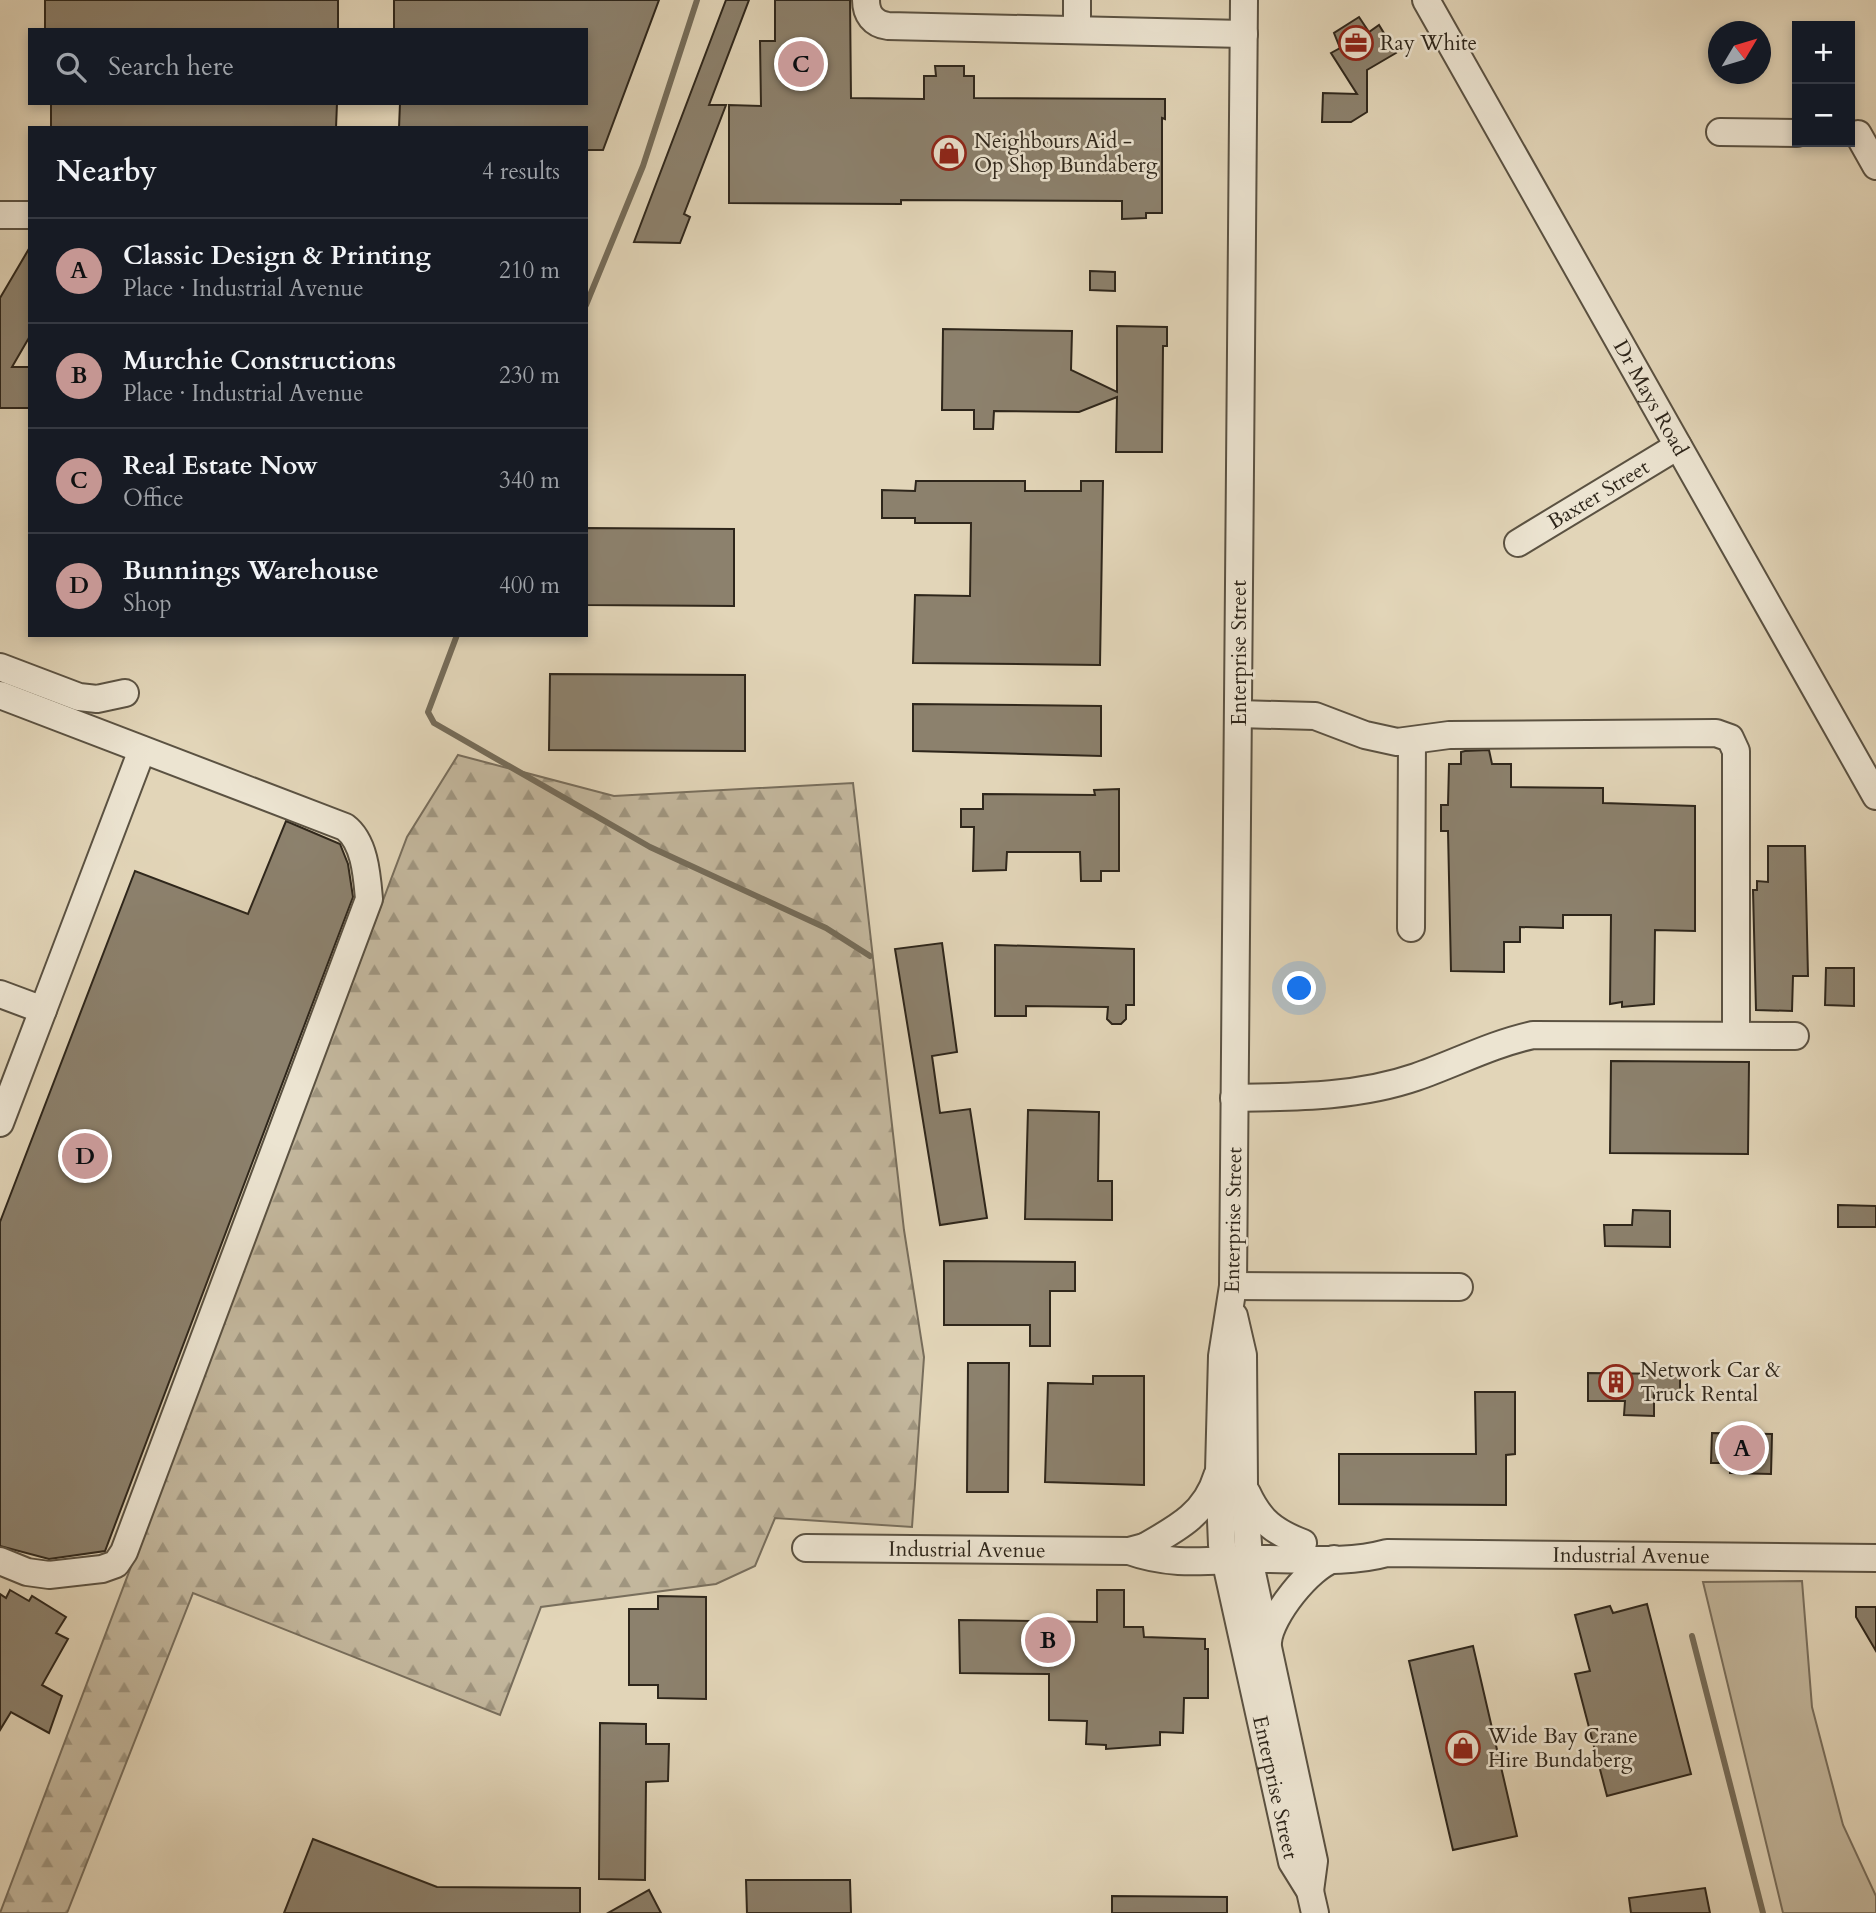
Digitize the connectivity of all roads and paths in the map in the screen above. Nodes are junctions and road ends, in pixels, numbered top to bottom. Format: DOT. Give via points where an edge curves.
graph roads {
  1 [pos="866,0"];
  2 [pos="1077,0"];
  3 [pos="1244,0"];
  4 [pos="1426,0"];
  5 [pos="1077,30"];
  6 [pos="1244,34"];
  7 [pos="1720,132"];
  8 [pos="1792,133"];
  9 [pos="1861,134"];
  10 [pos="1876,166"];
  11 [pos="0,215"];
  12 [pos="28,215"];
  13 [pos="1678,446"];
  14 [pos="1518,543"];
  15 [pos="0,667"];
  16 [pos="125,692"];
  17 [pos="3,704"];
  18 [pos="1238,714"];
  19 [pos="1412,741"];
  20 [pos="142,750"];
  21 [pos="1876,796"];
  22 [pos="1411,928"];
  23 [pos="0,994"];
  24 [pos="43,1010"];
  25 [pos="1736,1035"];
  26 [pos="1796,1036"];
  27 [pos="1234,1098"];
  28 [pos="0,1123"];
  29 [pos="1459,1287"];
  30 [pos="1233,1296"];
  31 [pos="1219,1471"];
  32 [pos="1244,1485"];
  33 [pos="1303,1543"];
  34 [pos="806,1548"];
  35 [pos="1138,1549"];
  36 [pos="1236,1552"];
  37 [pos="1387,1553"];
  38 [pos="1876,1558"];
  39 [pos="1334,1559"];
  40 [pos="0,1561"];
  41 [pos="1268,1642"];
  42 [pos="1313,1902"];
  1 -- 5 [label="street" via="870,16 882,25"];
  2 -- 5 [label="street"];
  3 -- 6 [label="street, Enterprise Street"];
  4 -- 13 [label="street, Dr Mays Road"];
  5 -- 6 [label="street"];
  6 -- 18 [label="street, Enterprise Street"];
  7 -- 8 [label="street"];
  9 -- 10 [label="street"];
  11 -- 12 [label="street"];
  13 -- 14 [label="street, Baxter Street"];
  13 -- 21 [label="street, Dr Mays Road"];
  15 -- 16 [label="street" via="79,697 97,699"];
  17 -- 20 [label="street"];
  18 -- 19 [label="street" via="1315,716 1381,739"];
  18 -- 27 [label="street, Enterprise Street"];
  19 -- 22 [label="street"];
  19 -- 25 [label="street" via="1449,735 1716,733 1730,738 1736,751"];
  20 -- 24 [label="street"];
  20 -- 40 [label="street" via="345,827 359,846 369,899 124,1552 116,1564 102,1569 48,1575"];
  23 -- 24 [label="street"];
  24 -- 28 [label="street"];
  25 -- 26 [label="street"];
  25 -- 27 [label="street" via="1533,1035 1377,1087 1334,1094"];
  27 -- 30 [label="street, Enterprise Street"];
  29 -- 30 [label="street"];
  30 -- 31 [label="street, Enterprise Street" via="1222,1356"];
  30 -- 32 [label="street, Enterprise Street" via="1243,1355"];
  31 -- 35 [label="street" via="1213,1491 1196,1514"];
  31 -- 36 [label="street, Enterprise Street"];
  32 -- 33 [label="street" via="1266,1525"];
  32 -- 36 [label="street, Enterprise Street"];
  33 -- 36 [label="street, Industrial Avenue"];
  33 -- 37 [label="street, Industrial Avenue" via="1360,1543"];
  34 -- 35 [label="street, Industrial Avenue"];
  35 -- 36 [label="street, Industrial Avenue" via="1156,1561"];
  36 -- 39 [label="street, Industrial Avenue"];
  36 -- 41 [label="street, Enterprise Street"];
  36 -- 42 [label="street, Enterprise Street" via="1292,1862"];
  37 -- 38 [label="street, Industrial Avenue"];
  37 -- 39 [label="street, Industrial Avenue"];
  39 -- 41 [label="street" via="1315,1569 1298,1590 1273,1622"];
  41 -- 42 [label="street, Enterprise Street" via="1314,1861"];
}
